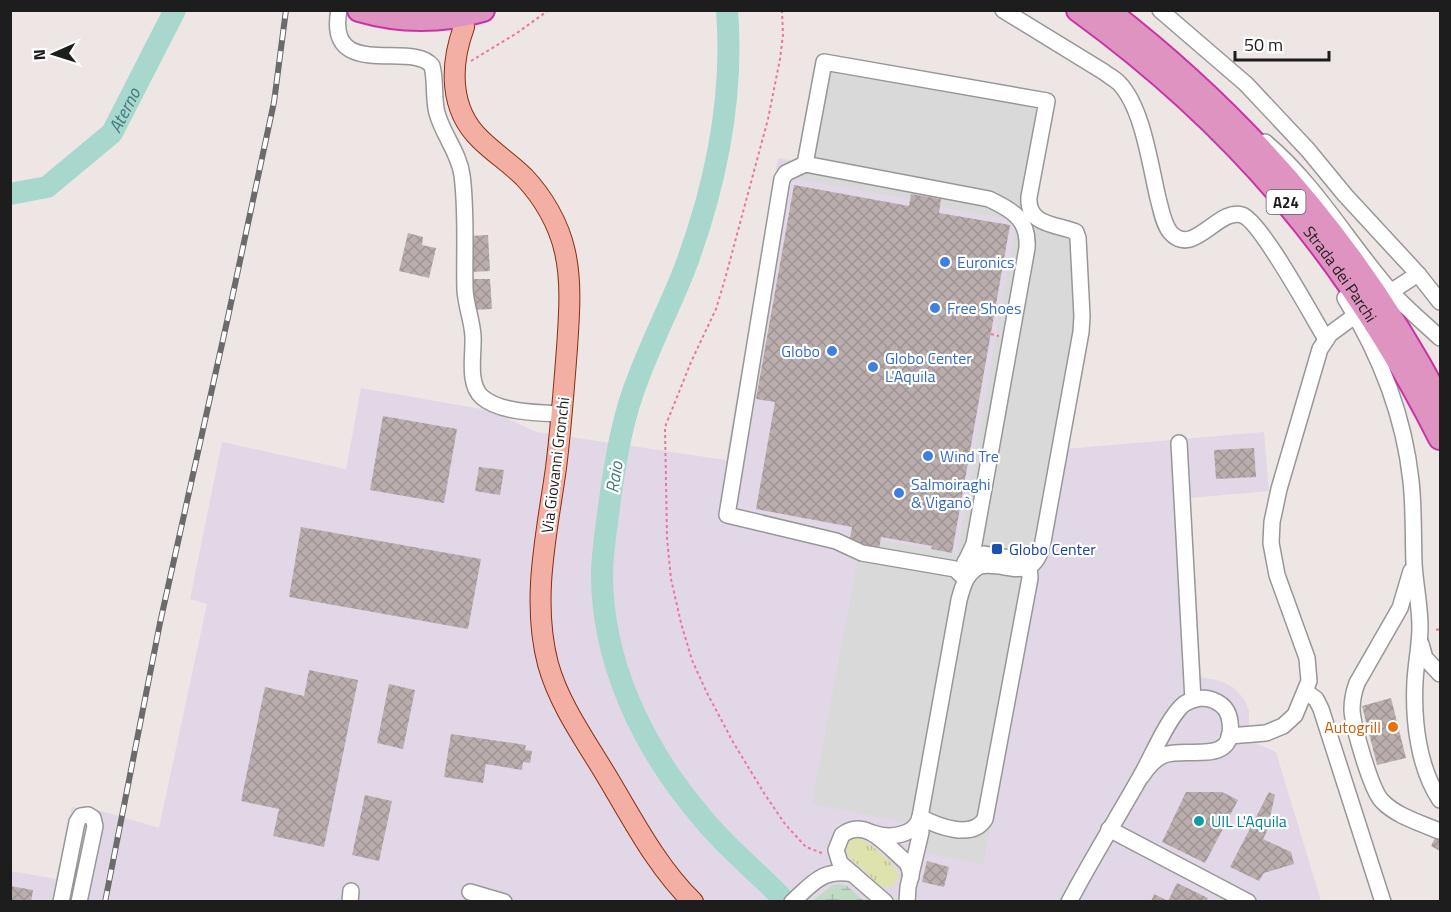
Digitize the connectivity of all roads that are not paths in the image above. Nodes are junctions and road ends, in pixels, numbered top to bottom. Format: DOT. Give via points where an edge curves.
graph roads {
  1 [pos="339,10"];
  2 [pos="483,10"];
  3 [pos="1003,10"];
  4 [pos="1078,10"];
  5 [pos="1107,10"];
  6 [pos="1160,10"];
  7 [pos="364,12"];
  8 [pos="464,27"];
  9 [pos="1211,97"];
  10 [pos="1248,158"];
  11 [pos="805,164"];
  12 [pos="974,195"];
  13 [pos="1029,197"];
  14 [pos="1064,228"];
  15 [pos="1027,238"];
  16 [pos="1418,274"];
  17 [pos="1395,289"];
  18 [pos="1440,303"];
  19 [pos="1349,320"];
  20 [pos="1439,337"];
  21 [pos="1326,339"];
  22 [pos="1440,402"];
  23 [pos="562,414"];
  24 [pos="1440,438"];
  25 [pos="1179,443"];
  26 [pos="1414,550"];
  27 [pos="963,568"];
  28 [pos="1032,568"];
  29 [pos="959,600"];
  30 [pos="1420,635"];
  31 [pos="1440,674"];
  32 [pos="1306,692"];
  33 [pos="1193,700"];
  34 [pos="1229,736"];
  35 [pos="1141,777"];
  36 [pos="1440,800"];
  37 [pos="927,821"];
  38 [pos="1109,829"];
  39 [pos="868,830"];
  40 [pos="1439,831"];
  41 [pos="836,850"];
  42 [pos="853,874"];
  43 [pos="818,879"];
  44 [pos="908,888"];
  45 [pos="470,892"];
  46 [pos="882,899"];
  47 [pos="61,902"];
  48 [pos="79,902"];
  49 [pos="504,902"];
  50 [pos="693,902"];
  51 [pos="792,902"];
  52 [pos="1069,902"];
  53 [pos="1248,902"];
  54 [pos="1383,902"];
  1 -- 23 [label="street" via="340,36 354,50 379,56 419,57 432,66 437,114 462,176 465,292 477,391 486,400 507,408"];
  2 -- 7 [label="highway" via="422,19"];
  3 -- 21 [label="street" via="1119,83 1139,119 1162,215 1172,235 1191,239 1226,216 1241,214 1248,218"];
  4 -- 10 [label="highway, Strada dei Parchi / A24" via="1182,93"];
  5 -- 9 [label="highway, Strada dei Parchi / A24"];
  6 -- 16 [label="street" via="1246,84"];
  8 -- 23 [label="main road, Via Giovanni Gronchi" via="454,72 458,103 467,123 534,189 554,220 563,244 569,295"];
  9 -- 20 [label="street" via="1283,157 1399,301"];
  9 -- 22 [label="highway, Strada dei Parchi / A24" via="1276,164 1336,236 1384,305"];
  10 -- 24 [label="highway, Strada dei Parchi / A24" via="1349,282 1399,360"];
  10 -- 26 [label="street" via="1344,295 1380,364 1408,464"];
  11 -- 12 [label="street"];
  11 -- 13 [label="street" via="824,62 1047,101"];
  11 -- 27 [label="street" via="782,178 727,515 832,540 862,553 955,570"];
  12 -- 13 [label="street" via="1024,201"];
  12 -- 15 [label="street" via="1013,212"];
  13 -- 14 [label="street" via="1034,216"];
  14 -- 15 [label="street" via="1035,231"];
  14 -- 28 [label="street" via="1076,232 1078,238 1082,316 1042,547"];
  15 -- 27 [label="street" via="974,544"];
  16 -- 17 [label="street"];
  16 -- 18 [label="street"];
  19 -- 21 [label="street"];
  21 -- 32 [label="street" via="1310,381 1272,522 1277,575 1307,658"];
  23 -- 50 [label="main road, Via Giovanni Gronchi" via="540,581 542,634 549,666 562,698 640,831"];
  25 -- 33 [label="street"];
  26 -- 30 [label="street"];
  26 -- 40 [label="street" via="1401,608 1362,673 1352,710 1379,798"];
  27 -- 28 [label="street" via="977,555 993,555 1023,560"];
  27 -- 29 [label="street"];
  28 -- 29 [label="street" via="980,566 969,574"];
  28 -- 37 [label="street" via="986,819 970,830"];
  29 -- 37 [label="street"];
  30 -- 31 [label="street" via="1425,658"];
  30 -- 36 [label="street" via="1415,713 1424,765"];
  32 -- 34 [label="street" via="1295,715 1282,726 1266,733"];
  32 -- 54 [label="street" via="1321,709"];
  33 -- 34 [label="street" via="1212,699 1226,709 1231,724"];
  33 -- 35 [label="street" via="1178,711"];
  34 -- 35 [label="street" via="1222,747 1211,752 1164,755"];
  35 -- 38 [label="street"];
  37 -- 39 [label="street" via="898,835 884,836"];
  37 -- 44 [label="street" via="920,834"];
  38 -- 52 [label="street"];
  38 -- 53 [label="street"];
  39 -- 41 [label="street" via="846,832"];
  39 -- 44 [label="street" via="906,862"];
  41 -- 42 [label="street" via="840,863"];
  41 -- 43 [label="street"];
  42 -- 43 [label="street" via="832,873"];
  42 -- 46 [label="street"];
  43 -- 51 [label="street"];
  44 -- 46 [label="street" via="893,898"];
  45 -- 49 [label="street"];
  47 -- 48 [label="street" via="77,822 88,815 95,826"];
}
